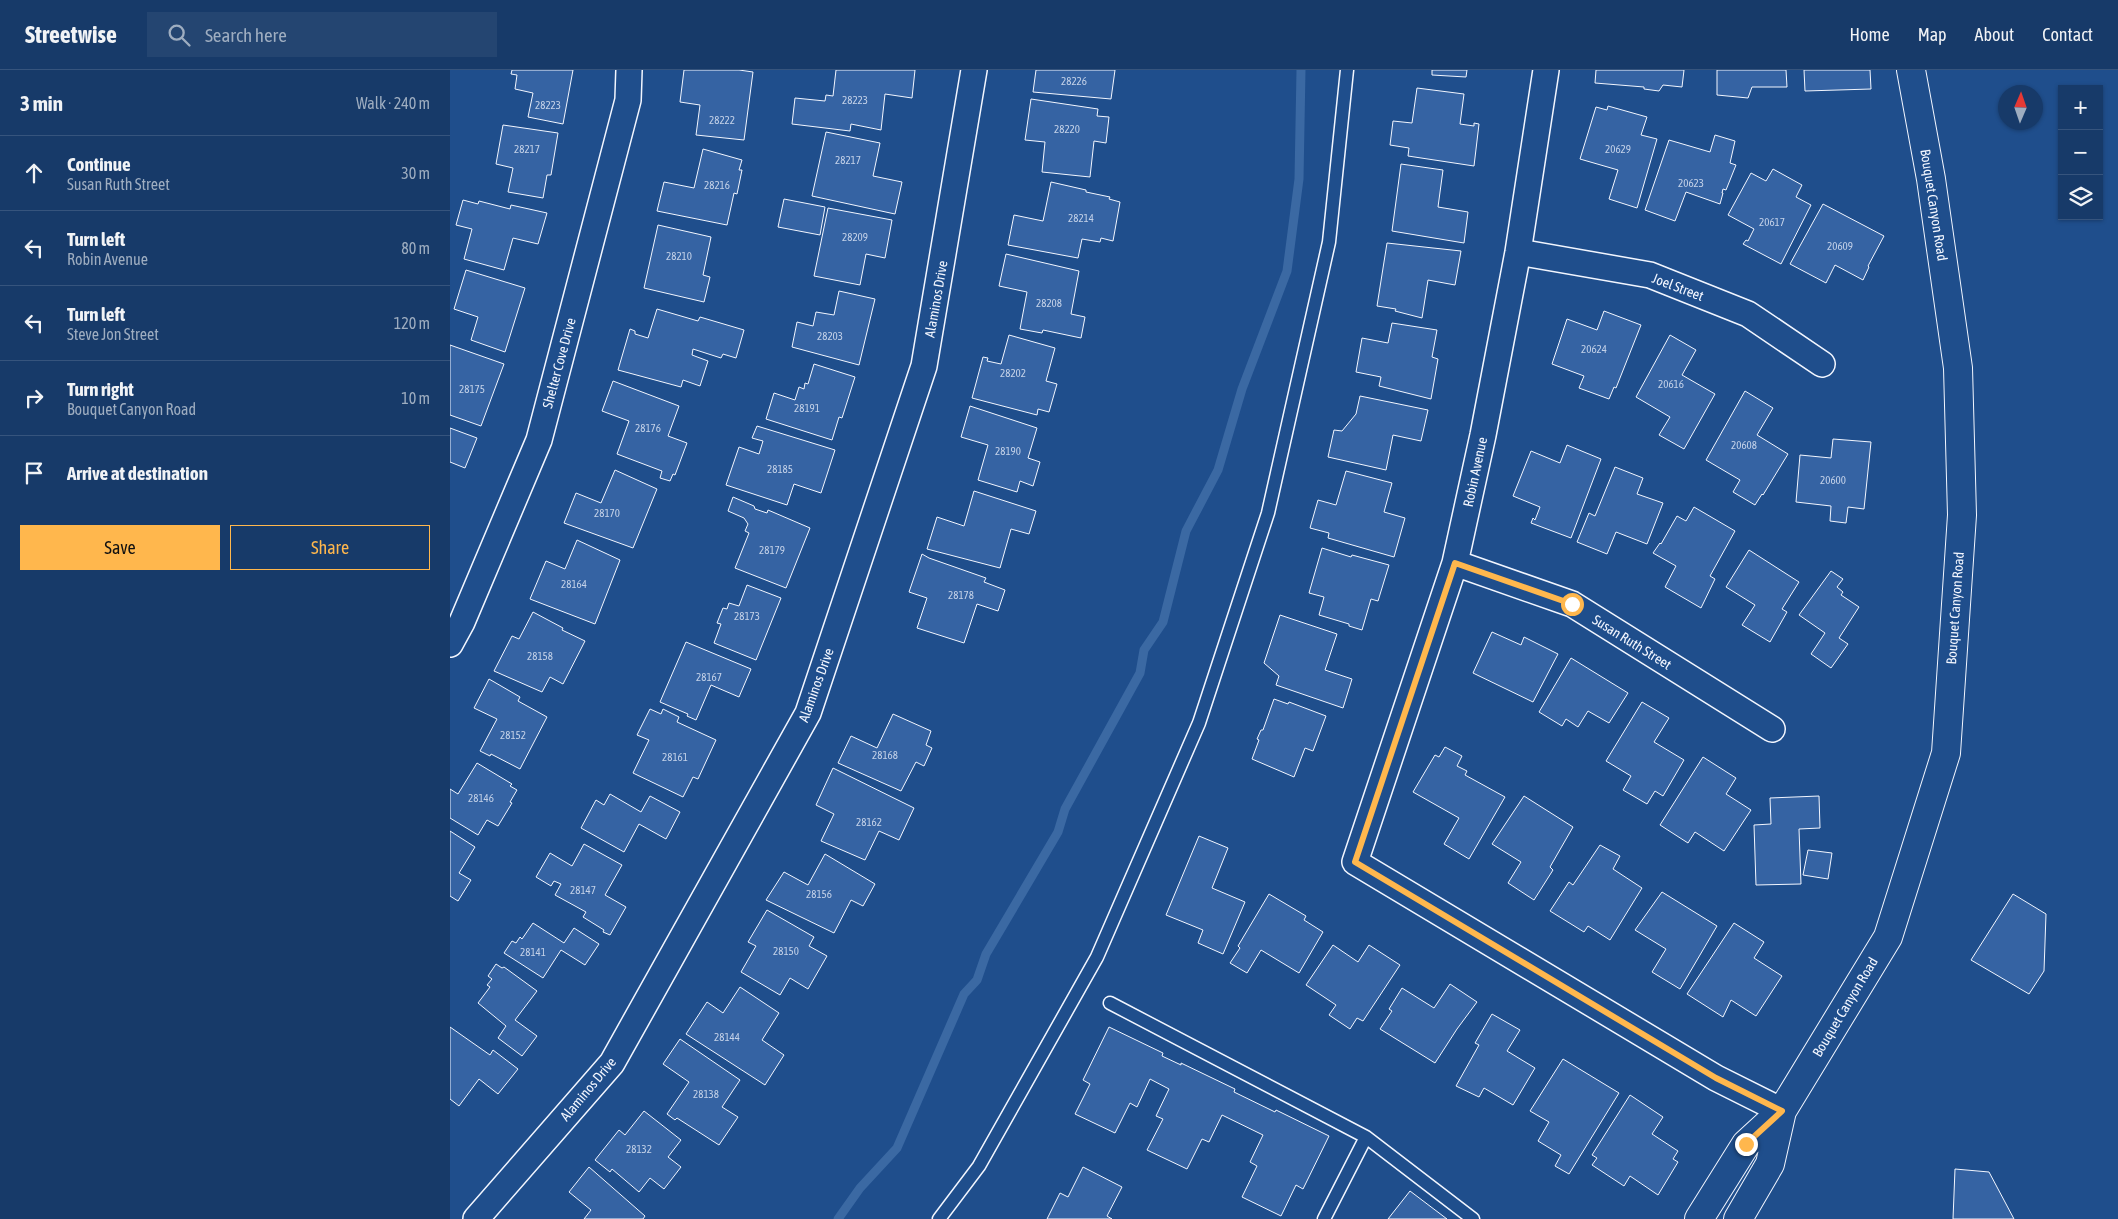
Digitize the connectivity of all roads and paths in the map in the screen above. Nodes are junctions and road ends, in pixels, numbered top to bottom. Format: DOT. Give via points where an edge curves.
graph roads {
  1 [pos="629,70"];
  2 [pos="974,70"];
  3 [pos="1347,70"];
  4 [pos="1546,70"];
  5 [pos="1911,70"];
  6 [pos="1518,252"];
  7 [pos="1822,364"];
  8 [pos="1455,563"];
  9 [pos="450,644"];
  10 [pos="1772,729"];
  11 [pos="1110,1003"];
  12 [pos="1782,1111"];
  13 [pos="1366,1137"];
  14 [pos="476,1219"];
  15 [pos="939,1219"];
  16 [pos="1324,1219"];
  17 [pos="1473,1219"];
  18 [pos="1699,1219"];
  19 [pos="1738,1219"];
  1 -- 9 [label="street, Shelter Cove Drive" via="628,100 539,440"];
  2 -- 14 [label="street, Alaminos Drive" via="924,366 808,713 612,1063"];
  3 -- 15 [label="lane" via="1328,242 1268,513 1199,723 1097,957 979,1166"];
  4 -- 6 [label="street, Robin Avenue"];
  5 -- 12 [label="main road, Bouquet Canyon Road" via="1931,179 1958,368 1962,515 1946,753 1888,937"];
  6 -- 7 [label="street, Joel Street" via="1650,275 1748,314"];
  6 -- 8 [label="street, Robin Avenue"];
  8 -- 10 [label="street, Susan Ruth Street" via="1572,604"];
  8 -- 12 [label="street, Robin Avenue" via="1355,862 1716,1078"];
  11 -- 13 [label="lane"];
  12 -- 18 [label="main road, Bouquet Canyon Road" via="1746,1144"];
  12 -- 19 [label="main road, Bouquet Canyon Road" via="1770,1164"];
  13 -- 16 [label="lane"];
  13 -- 17 [label="lane"];
}
